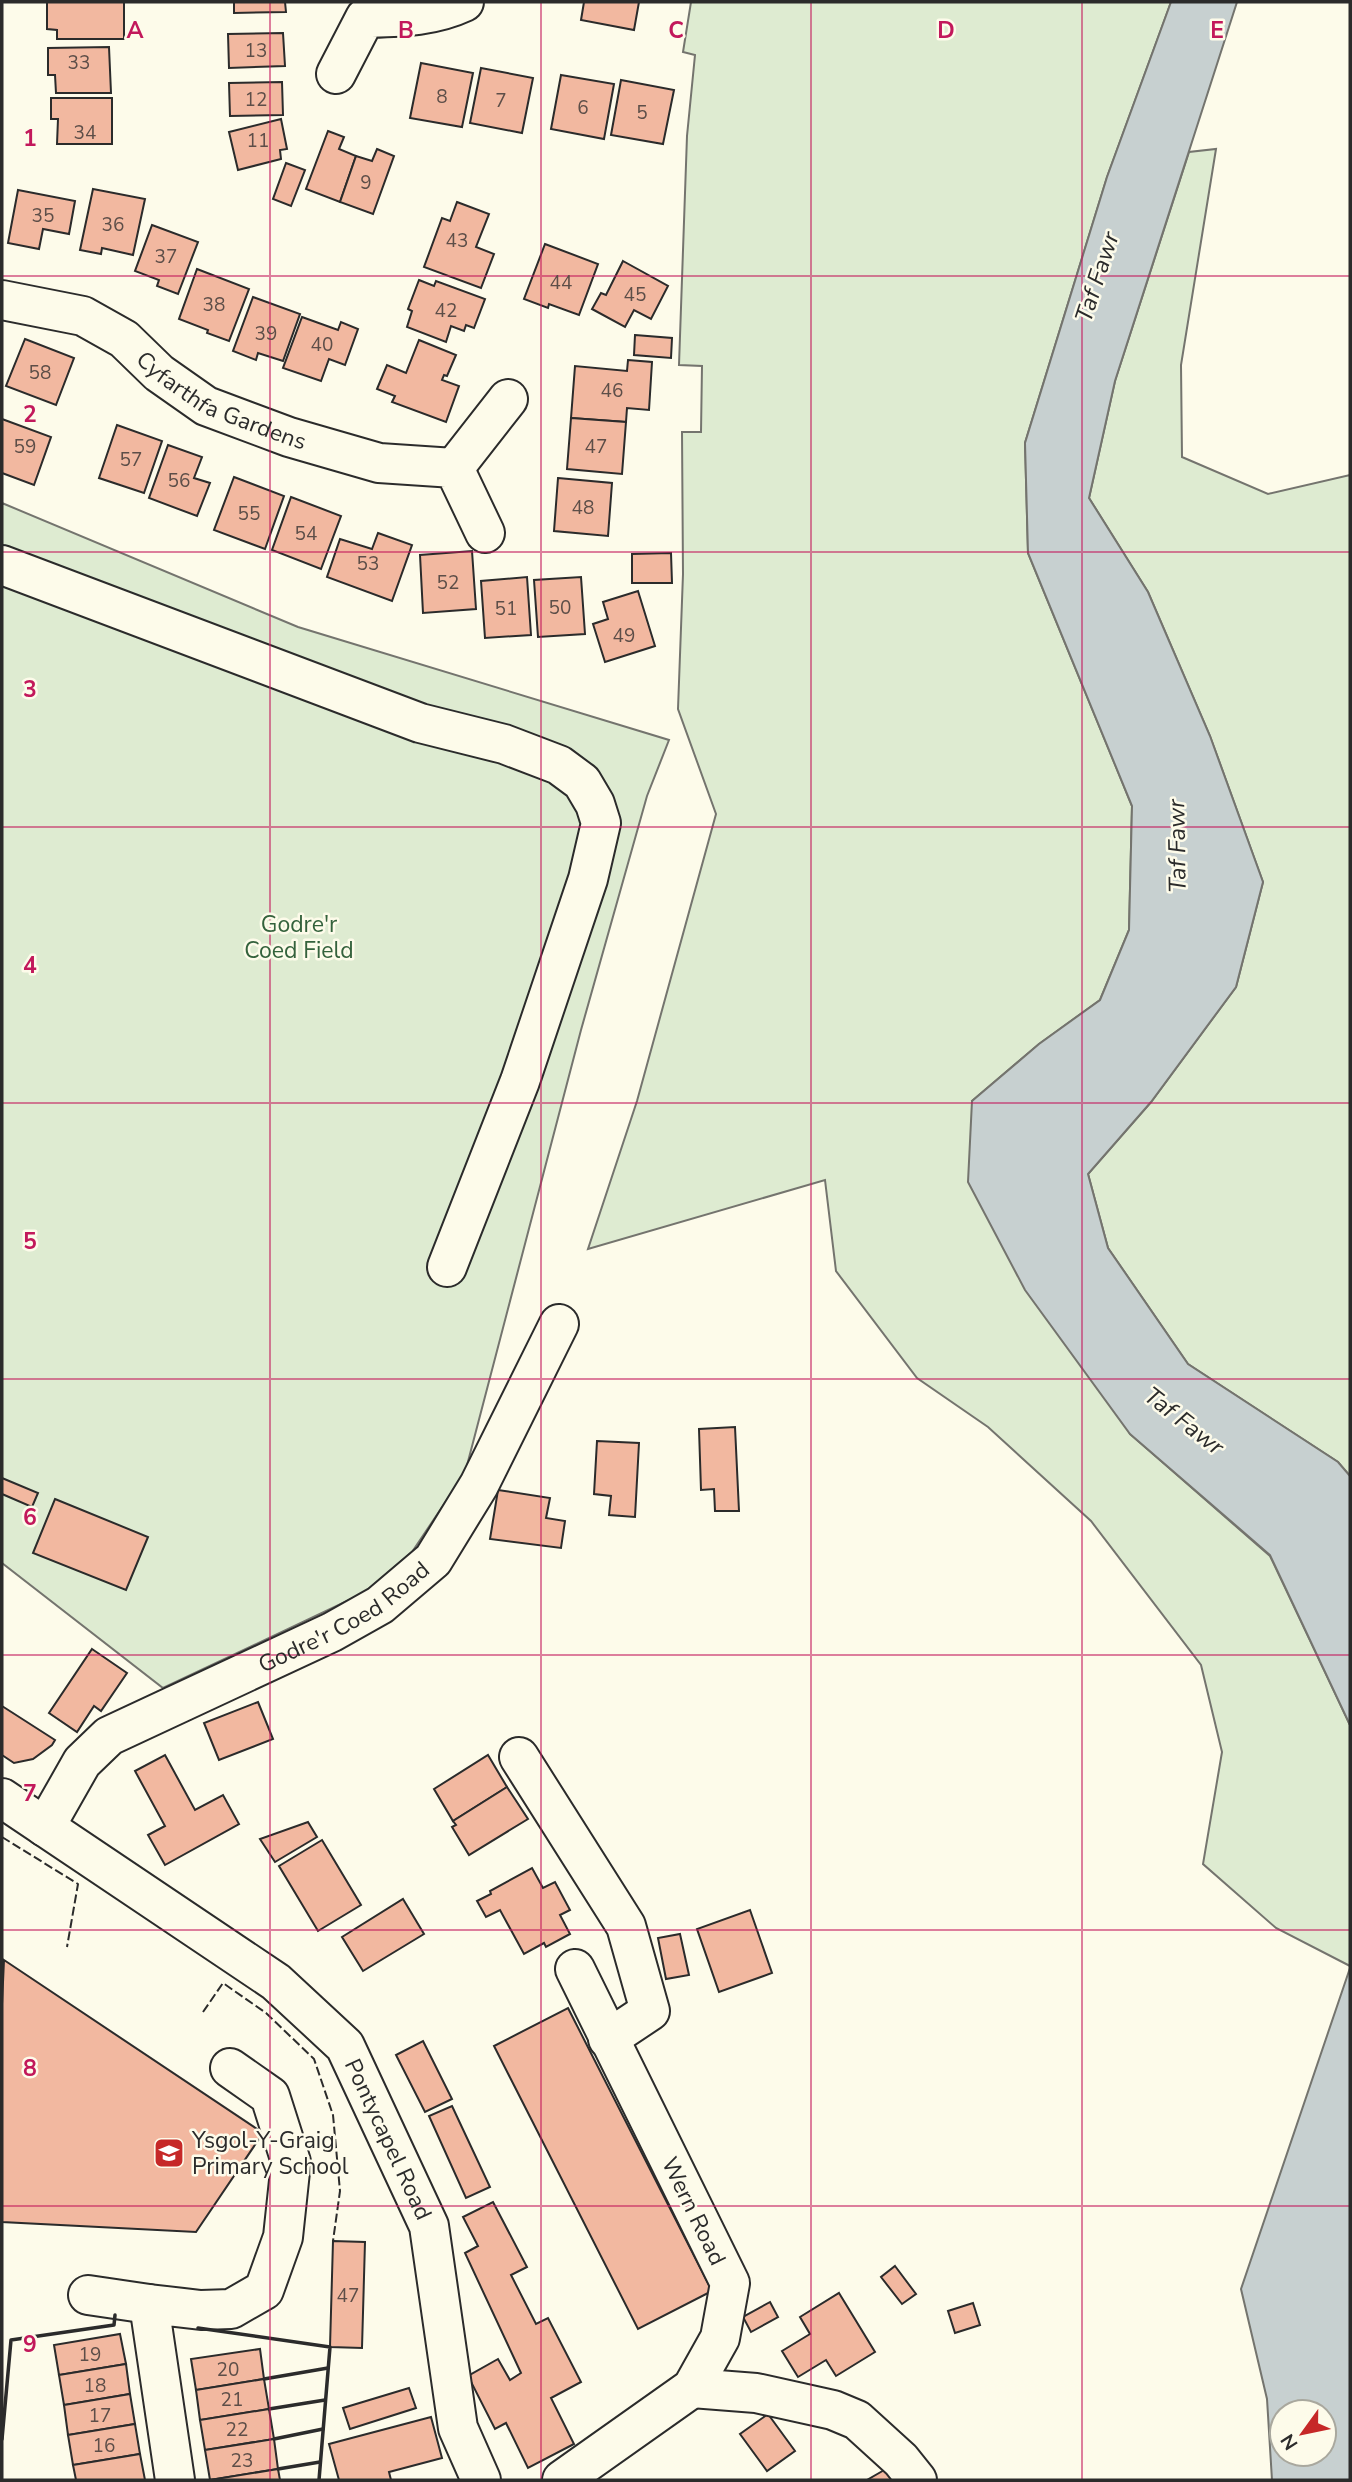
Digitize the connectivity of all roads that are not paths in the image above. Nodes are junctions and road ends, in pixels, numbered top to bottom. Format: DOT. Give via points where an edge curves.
graph roads {
  1 [pos="464,2"];
  2 [pos="361,10"];
  3 [pos="335,74"];
  4 [pos="2,300"];
  5 [pos="508,399"];
  6 [pos="454,468"];
  7 [pos="485,533"];
  8 [pos="2,565"];
  9 [pos="447,1267"];
  10 [pos="559,1324"];
  11 [pos="519,1757"];
  12 [pos="2,1798"];
  13 [pos="45,1827"];
  14 [pos="575,1969"];
  15 [pos="608,2039"];
  16 [pos="230,2068"];
  17 [pos="88,2295"];
  18 [pos="151,2322"];
  19 [pos="692,2388"];
  20 [pos="175,2480"];
  21 [pos="481,2480"];
  22 [pos="562,2480"];
  23 [pos="917,2480"];
  1 -- 2 [label="street" via="420,16"];
  2 -- 3 [label="street"];
  4 -- 6 [label="street, Cyfarthfa Gardens" via="83,316 124,339 159,373 218,411 379,463"];
  5 -- 6 [label="street"];
  6 -- 7 [label="street"];
  8 -- 9 [label="street" via="420,723 504,744 559,765 582,782 601,823 588,879 520,1082"];
  10 -- 13 [label="street, Godre'r Coed Road" via="479,1485 433,1560 380,1605 332,1632 109,1736 82,1762"];
  11 -- 15 [label="street" via="626,1926 650,2011"];
  12 -- 13 [label="street, Pontycapel Road"];
  13 -- 21 [label="street, Pontycapel Road" via="276,1982 345,2046 429,2226 458,2428"];
  14 -- 15 [label="street, Wern Road"];
  15 -- 19 [label="street, Wern Road" via="730,2283 720,2338"];
  16 -- 18 [label="street" via="270,2096 290,2162 283,2237 264,2290 231,2309 201,2310"];
  17 -- 18 [label="street"];
  18 -- 20 [label="street"];
  19 -- 22 [label="street, Wern Road"];
  19 -- 23 [label="street" via="756,2393 833,2410 857,2420"];
}
